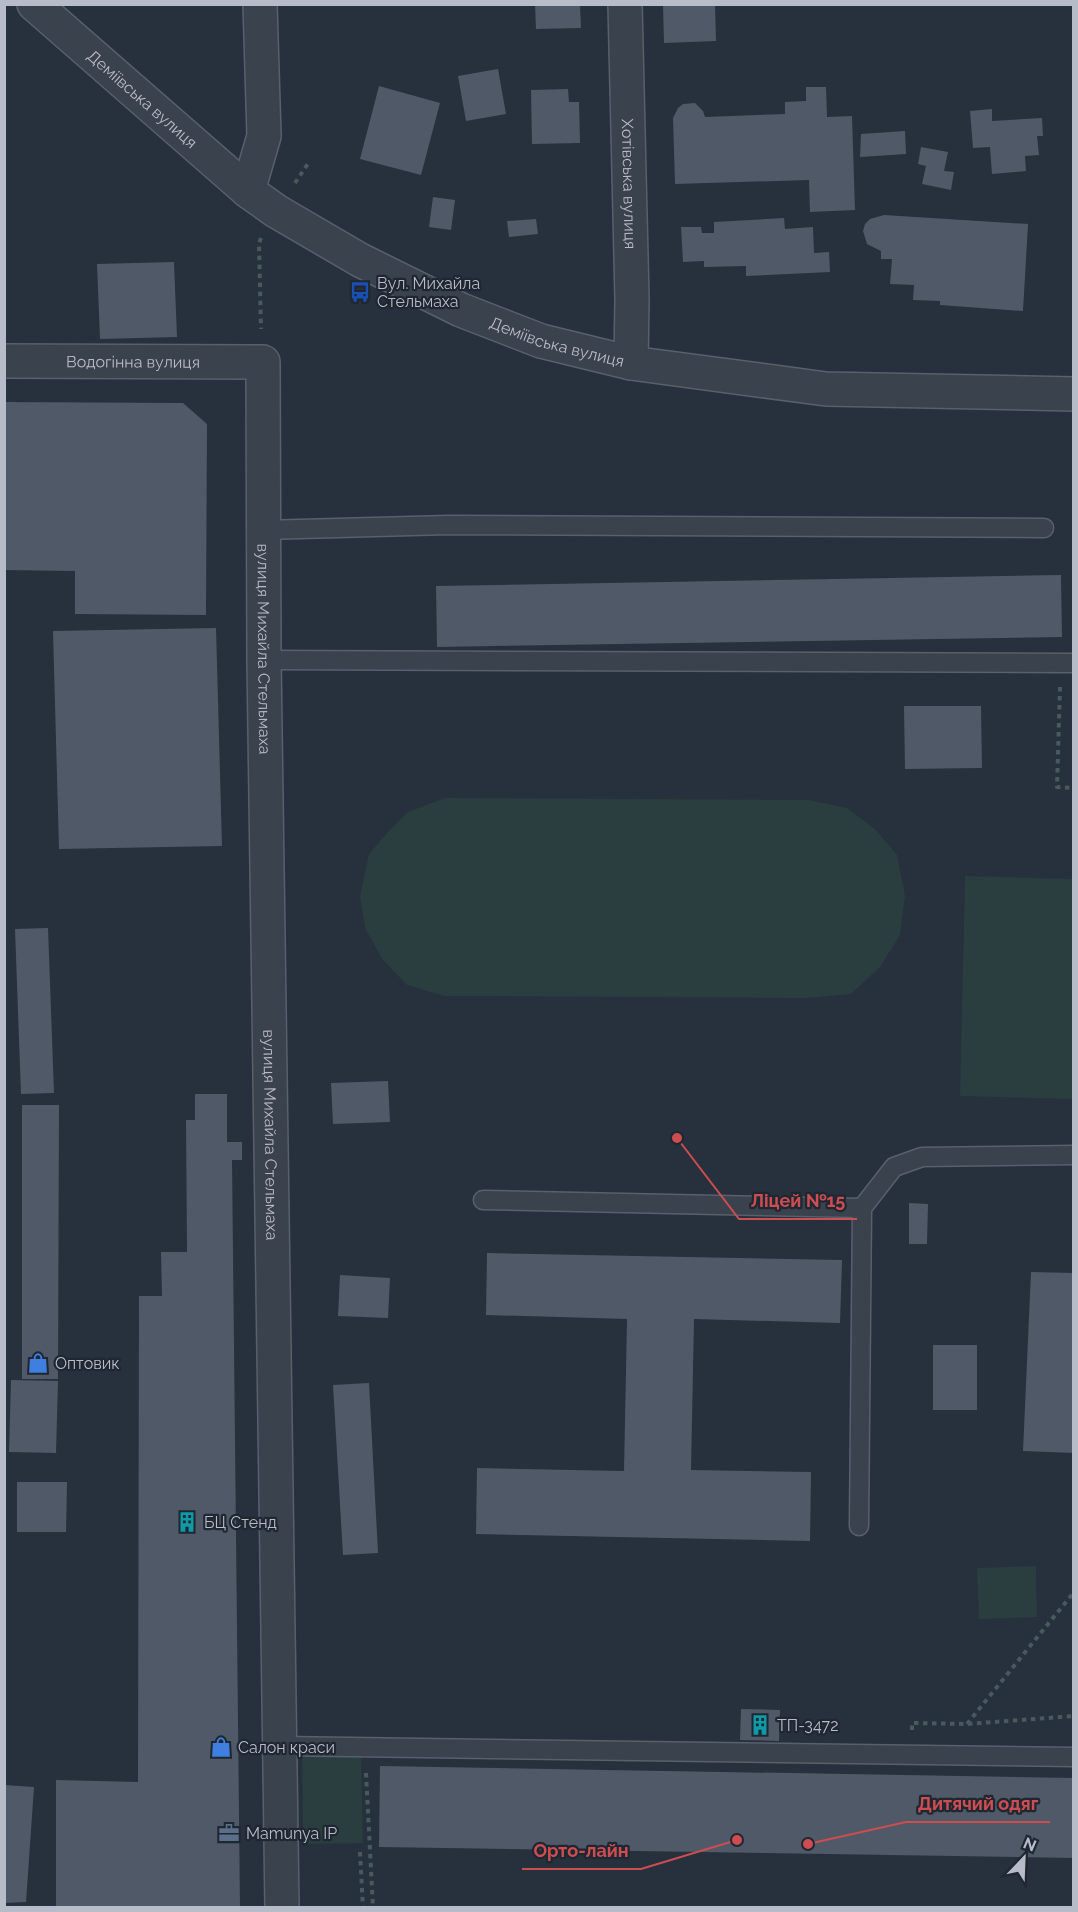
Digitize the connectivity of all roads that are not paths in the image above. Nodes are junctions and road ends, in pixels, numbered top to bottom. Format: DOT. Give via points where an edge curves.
graph roads {
  1 [pos="34,4"];
  2 [pos="260,4"];
  3 [pos="625,4"];
  4 [pos="248,192"];
  5 [pos="4,361"];
  6 [pos="263,362"];
  7 [pos="631,363"];
  8 [pos="1074,394"];
  9 [pos="1044,528"];
  10 [pos="263,530"];
  11 [pos="264,660"];
  12 [pos="1067,663"];
  13 [pos="1074,1155"];
  14 [pos="483,1200"];
  15 [pos="862,1208"];
  16 [pos="859,1526"];
  17 [pos="279,1746"];
  18 [pos="1074,1757"];
  19 [pos="282,1908"];
  1 -- 4 [label="street, Деміївська вулиця"];
  2 -- 4 [label="street" via="264,136"];
  3 -- 7 [label="street, Хотівська вулиця"];
  4 -- 7 [label="street, Деміївська вулиця" via="360,260 461,310 541,341"];
  5 -- 6 [label="street, Водогінна вулиця"];
  6 -- 10 [label="street, вулиця Михайла Стельмаха"];
  7 -- 8 [label="street, Деміївська вулиця" via="826,389"];
  9 -- 10 [label="lane" via="448,525"];
  10 -- 11 [label="street, вулиця Михайла Стельмаха"];
  11 -- 12 [label="lane"];
  11 -- 17 [label="street, вулиця Михайла Стельмаха"];
  13 -- 15 [label="lane" via="922,1157 894,1167"];
  14 -- 15 [label="lane"];
  15 -- 16 [label="lane"];
  17 -- 18 [label="lane"];
  17 -- 19 [label="street, вулиця Михайла Стельмаха"];
}
